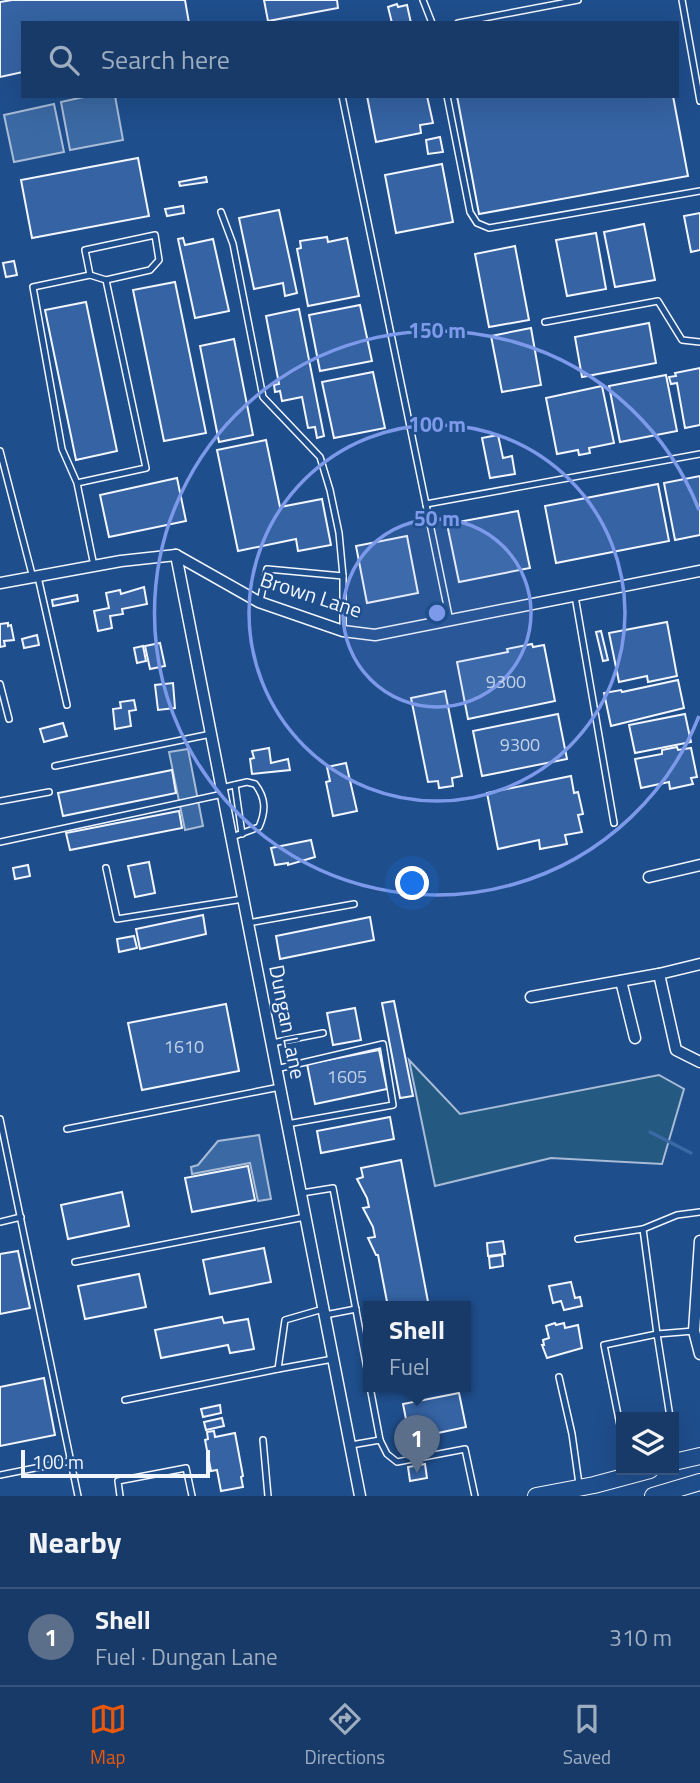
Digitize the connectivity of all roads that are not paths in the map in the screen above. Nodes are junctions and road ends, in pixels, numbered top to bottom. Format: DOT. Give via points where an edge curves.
graph roads {
  1 [pos="423,0"];
  2 [pos="578,0"];
  3 [pos="682,0"];
  4 [pos="431,21"];
  5 [pos="468,21"];
  6 [pos="342,98"];
  7 [pos="447,98"];
  8 [pos="700,101"];
  9 [pos="700,191"];
  10 [pos="221,212"];
  11 [pos="90,275"];
  12 [pos="106,280"];
  13 [pos="545,322"];
  14 [pos="700,342"];
  15 [pos="0,451"];
  16 [pos="700,454"];
  17 [pos="77,483"];
  18 [pos="426,504"];
  19 [pos="176,555"];
  20 [pos="94,566"];
  21 [pos="700,571"];
  22 [pos="343,576"];
  23 [pos="36,577"];
  24 [pos="0,583"];
  25 [pos="575,596"];
  26 [pos="259,602"];
  27 [pos="450,621"];
  28 [pos="344,631"];
  29 [pos="0,684"];
  30 [pos="1,694"];
  31 [pos="67,705"];
  32 [pos="9,719"];
  33 [pos="211,734"];
  34 [pos="55,766"];
  35 [pos="235,785"];
  36 [pos="222,791"];
  37 [pos="49,792"];
  38 [pos="0,801"];
  39 [pos="614,823"];
  40 [pos="237,836"];
  41 [pos="0,842"];
  42 [pos="700,865"];
  43 [pos="106,868"];
  44 [pos="649,877"];
  45 [pos="243,899"];
  46 [pos="354,904"];
  47 [pos="248,923"];
  48 [pos="700,964"];
  49 [pos="659,974"];
  50 [pos="621,981"];
  51 [pos="531,997"];
  52 [pos="323,1033"];
  53 [pos="635,1038"];
  54 [pos="272,1043"];
  55 [pos="700,1062"];
  56 [pos="276,1069"];
  57 [pos="280,1087"];
  58 [pos="0,1119"];
  59 [pos="287,1124"];
  60 [pos="67,1129"];
  61 [pos="301,1194"];
  62 [pos="700,1212"];
  63 [pos="21,1217"];
  64 [pos="305,1217"];
  65 [pos="0,1222"];
  66 [pos="643,1229"];
  67 [pos="578,1239"];
  68 [pos="700,1241"];
  69 [pos="75,1262"];
  70 [pos="356,1309"];
  71 [pos="324,1312"];
  72 [pos="695,1331"];
  73 [pos="657,1334"];
  74 [pos="363,1347"];
  75 [pos="700,1354"];
  76 [pos="660,1356"];
  77 [pos="651,1358"];
  78 [pos="333,1359"];
  79 [pos="618,1366"];
  80 [pos="608,1368"];
  81 [pos="278,1369"];
  82 [pos="664,1375"];
  83 [pos="559,1377"];
  84 [pos="654,1377"];
  85 [pos="622,1384"];
  86 [pos="612,1387"];
  87 [pos="371,1392"];
  88 [pos="667,1396"];
  89 [pos="658,1397"];
  90 [pos="125,1400"];
  91 [pos="625,1404"];
  92 [pos="615,1406"];
  93 [pos="616,1412"];
  94 [pos="669,1412"];
  95 [pos="263,1440"];
  96 [pos="380,1440"];
  97 [pos="350,1445"];
  98 [pos="700,1456"];
  99 [pos="70,1461"];
  100 [pos="679,1461"];
  101 [pos="0,1475"];
  102 [pos="626,1475"];
  103 [pos="700,1482"];
  104 [pos="579,1488"];
  105 [pos="78,1496"];
  106 [pos="120,1496"];
  107 [pos="192,1496"];
  108 [pos="268,1496"];
  109 [pos="360,1496"];
  110 [pos="475,1496"];
  111 [pos="536,1496"];
  112 [pos="653,1496"];
  1 -- 4 [label="lane"];
  2 -- 5 [label="lane"];
  3 -- 8 [label="lane"];
  6 -- 18 [label="lane"];
  7 -- 9 [label="lane" via="470,212 477,223 489,228"];
  10 -- 22 [label="lane" via="233,244 263,397 320,457 339,533"];
  11 -- 12 [label="lane"];
  11 -- 12 [label="lane" via="85,250 155,235 159,260 150,270"];
  11 -- 17 [label="lane" via="33,287 62,449"];
  12 -- 17 [label="lane" via="146,468"];
  13 -- 14 [label="lane" via="658,301 682,340"];
  15 -- 23 [label="lane"];
  16 -- 18 [label="lane"];
  17 -- 20 [label="lane"];
  18 -- 27 [label="lane"];
  19 -- 20 [label="street"];
  19 -- 26 [label="street, Brown Lane"];
  19 -- 33 [label="street, Dungan Lane"];
  20 -- 23 [label="street"];
  21 -- 25 [label="street, Brown Lane"];
  22 -- 26 [label="lane" via="267,569"];
  22 -- 28 [label="lane"];
  23 -- 24 [label="street"];
  23 -- 31 [label="lane"];
  25 -- 27 [label="street, Brown Lane"];
  25 -- 39 [label="lane"];
  26 -- 28 [label="street, Brown Lane"];
  27 -- 28 [label="street, Brown Lane" via="375,635"];
  29 -- 30 [label="lane"];
  30 -- 32 [label="lane"];
  33 -- 34 [label="lane"];
  33 -- 36 [label="street, Dungan Lane"];
  35 -- 36 [label="lane"];
  35 -- 40 [label="lane"];
  35 -- 40 [label="lane" via="255,784 264,801 259,827"];
  36 -- 40 [label="street, Dungan Lane"];
  36 -- 41 [label="lane"];
  37 -- 38 [label="lane"];
  40 -- 45 [label="street, Dungan Lane"];
  42 -- 44 [label="street"];
  43 -- 45 [label="lane" via="117,919"];
  45 -- 47 [label="street, Dungan Lane"];
  46 -- 47 [label="lane"];
  47 -- 54 [label="street, Dungan Lane"];
  48 -- 49 [label="street"];
  49 -- 50 [label="street"];
  49 -- 55 [label="street" via="676,1050"];
  50 -- 51 [label="street"];
  50 -- 53 [label="street"];
  52 -- 54 [label="lane"];
  54 -- 56 [label="street, Dungan Lane"];
  56 -- 57 [label="street, Dungan Lane"];
  56 -- 59 [label="lane" via="383,1044 393,1105"];
  57 -- 59 [label="street, Dungan Lane"];
  57 -- 60 [label="lane"];
  58 -- 63 [label="lane"];
  59 -- 61 [label="street, Dungan Lane"];
  61 -- 64 [label="street, Dungan Lane"];
  61 -- 70 [label="lane" via="333,1188"];
  62 -- 66 [label="lane" via="677,1215"];
  63 -- 65 [label="lane"];
  63 -- 99 [label="lane"];
  64 -- 69 [label="lane"];
  64 -- 71 [label="street, Dungan Lane"];
  66 -- 67 [label="lane"];
  66 -- 73 [label="lane"];
  68 -- 72 [label="street"];
  70 -- 71 [label="lane"];
  70 -- 74 [label="lane"];
  71 -- 78 [label="street, Dungan Lane"];
  71 -- 81 [label="lane" via="285,1320"];
  72 -- 73 [label="lane"];
  72 -- 75 [label="street"];
  73 -- 76 [label="lane"];
  73 -- 80 [label="lane" via="604,1345"];
  76 -- 77 [label="lane"];
  76 -- 82 [label="lane"];
  78 -- 81 [label="lane"];
  78 -- 97 [label="street, Dungan Lane"];
  79 -- 80 [label="lane"];
  80 -- 86 [label="lane"];
  81 -- 90 [label="lane"];
  82 -- 84 [label="lane"];
  82 -- 88 [label="lane"];
  83 -- 104 [label="lane"];
  85 -- 86 [label="lane"];
  86 -- 92 [label="lane"];
  87 -- 96 [label="lane"];
  88 -- 89 [label="lane"];
  88 -- 94 [label="lane"];
  91 -- 92 [label="lane"];
  92 -- 93 [label="lane"];
  95 -- 108 [label="lane"];
  96 -- 97 [label="lane"];
  96 -- 110 [label="lane" via="397,1462 465,1449"];
  97 -- 109 [label="street, Dungan Lane"];
  98 -- 100 [label="main road"];
  99 -- 101 [label="lane"];
  99 -- 105 [label="lane"];
  102 -- 104 [label="main road"];
  103 -- 112 [label="main road"];
  104 -- 111 [label="main road"];
  106 -- 107 [label="lane" via="118,1481 186,1468"];
}
